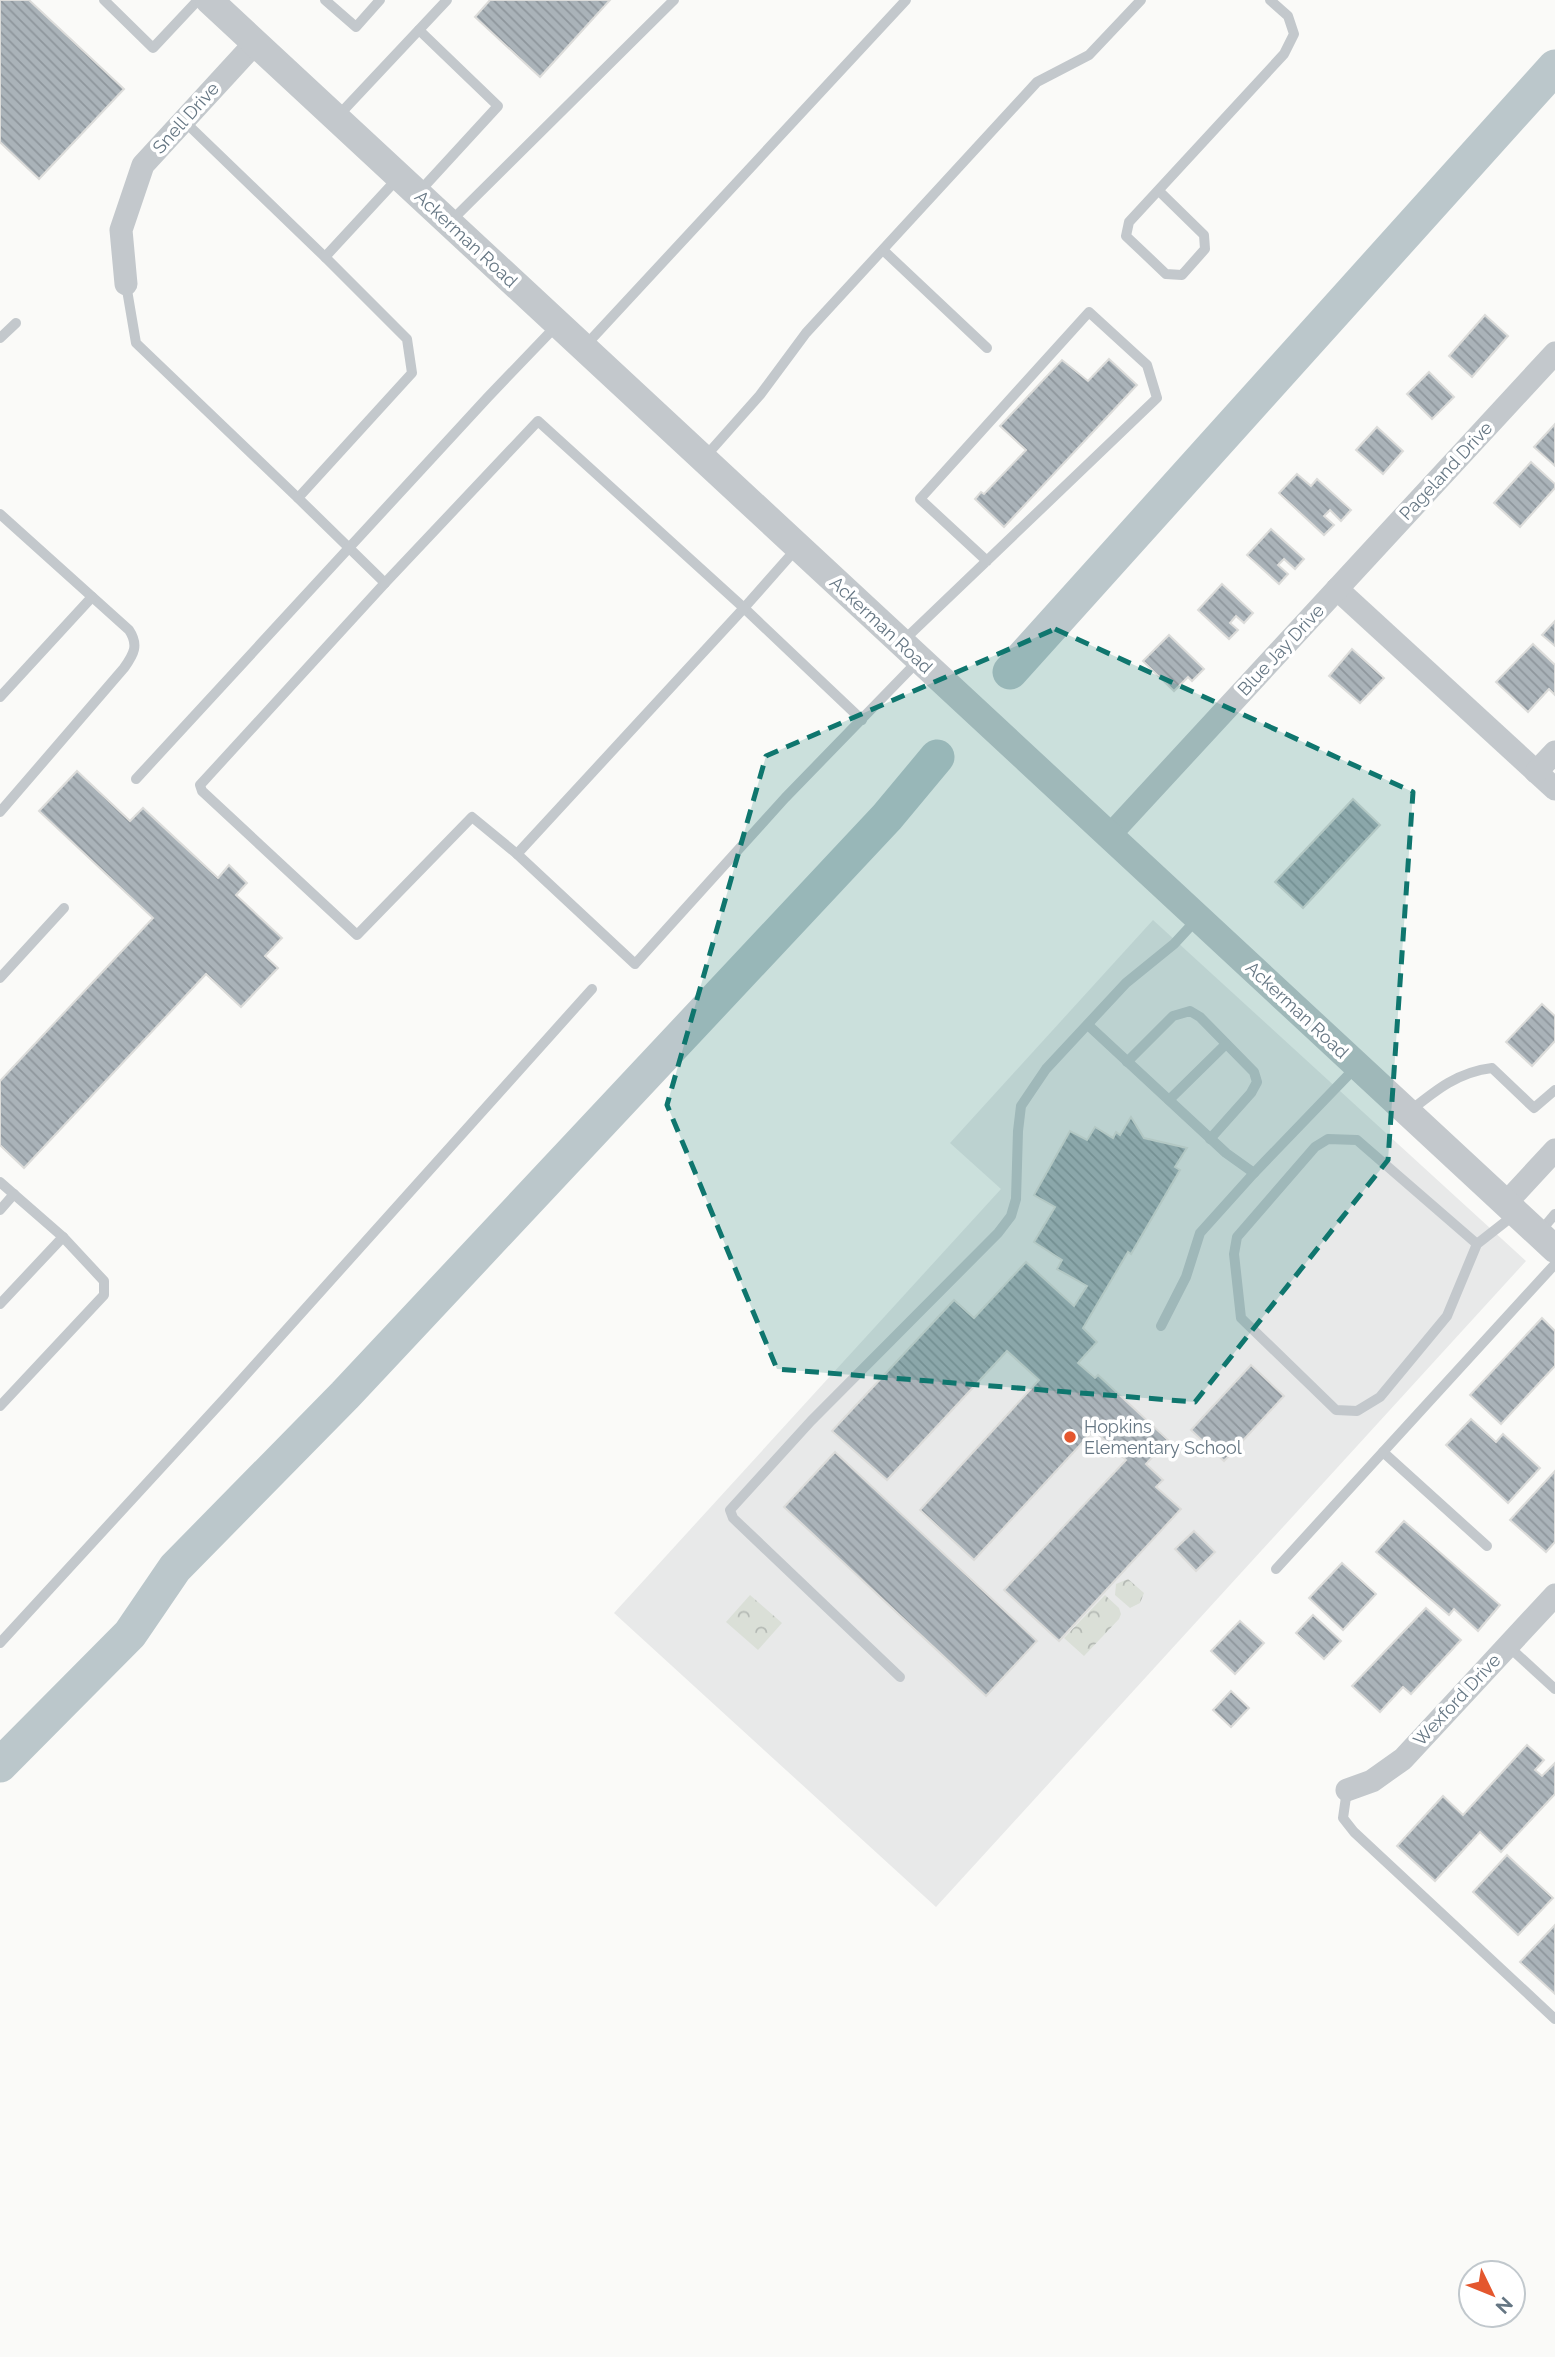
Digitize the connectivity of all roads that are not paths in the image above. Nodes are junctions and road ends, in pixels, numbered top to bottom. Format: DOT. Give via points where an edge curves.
graph roads {
  1 [pos="104,0"];
  2 [pos="325,0"];
  3 [pos="380,0"];
  4 [pos="446,0"];
  5 [pos="674,0"];
  6 [pos="906,0"];
  7 [pos="1141,0"];
  8 [pos="1270,0"];
  9 [pos="214,2"];
  10 [pos="419,30"];
  11 [pos="255,43"];
  12 [pos="336,118"];
  13 [pos="184,121"];
  14 [pos="408,185"];
  15 [pos="1159,191"];
  16 [pos="449,223"];
  17 [pos="883,250"];
  18 [pos="326,258"];
  19 [pos="126,284"];
  20 [pos="16,323"];
  21 [pos="558,324"];
  22 [pos="0,338"];
  23 [pos="583,348"];
  24 [pos="987,348"];
  25 [pos="1555,353"];
  26 [pos="704,460"];
  27 [pos="298,498"];
  28 [pos="0,514"];
  29 [pos="349,548"];
  30 [pos="798,548"];
  31 [pos="987,561"];
  32 [pos="385,583"];
  33 [pos="1337,589"];
  34 [pos="93,597"];
  35 [pos="744,608"];
  36 [pos="910,652"];
  37 [pos="0,697"];
  38 [pos="862,720"];
  39 [pos="1555,751"];
  40 [pos="1536,772"];
  41 [pos="136,779"];
  42 [pos="1555,789"];
  43 [pos="0,812"];
  44 [pos="1109,836"];
  45 [pos="517,854"];
  46 [pos="64,908"];
  47 [pos="1198,918"];
  48 [pos="0,978"];
  49 [pos="592,989"];
  50 [pos="1088,1025"];
  51 [pos="1226,1044"];
  52 [pos="1127,1062"];
  53 [pos="1357,1066"];
  54 [pos="1555,1090"];
  55 [pos="1169,1100"];
  56 [pos="1408,1113"];
  57 [pos="1210,1139"];
  58 [pos="1555,1150"];
  59 [pos="1254,1173"];
  60 [pos="0,1182"];
  61 [pos="14,1194"];
  62 [pos="1511,1208"];
  63 [pos="0,1210"];
  64 [pos="1549,1232"];
  65 [pos="63,1237"];
  66 [pos="1476,1244"];
  67 [pos="1555,1264"];
  68 [pos="0,1304"];
  69 [pos="1161,1326"];
  70 [pos="0,1406"];
  71 [pos="1383,1452"];
  72 [pos="1487,1545"];
  73 [pos="1276,1569"];
  74 [pos="1555,1595"];
  75 [pos="0,1643"];
  76 [pos="1508,1646"];
  77 [pos="901,1678"];
  78 [pos="1555,1689"];
  79 [pos="1348,1790"];
  80 [pos="1555,2020"];
  1 -- 9 [label="lane" via="153,48"];
  2 -- 3 [label="lane" via="356,27"];
  4 -- 10 [label="lane"];
  5 -- 16 [label="lane"];
  6 -- 23 [label="lane"];
  7 -- 17 [label="lane" via="1089,55 1037,82"];
  8 -- 15 [label="lane" via="1289,16 1294,34 1284,54"];
  9 -- 11 [label="street, Ackerman Road"];
  10 -- 12 [label="lane"];
  10 -- 14 [label="lane" via="498,106"];
  11 -- 12 [label="street, Ackerman Road"];
  11 -- 13 [label="street, Snell Drive"];
  12 -- 14 [label="street, Ackerman Road"];
  13 -- 18 [label="lane"];
  13 -- 19 [label="street, Snell Drive" via="143,165 121,230"];
  14 -- 16 [label="street, Ackerman Road"];
  14 -- 18 [label="lane"];
  15 -- 15 [label="lane" via="1129,222 1126,236 1166,274 1182,275 1205,249 1204,235"];
  16 -- 21 [label="street, Ackerman Road"];
  17 -- 24 [label="lane"];
  17 -- 26 [label="lane" via="806,333"];
  18 -- 27 [label="lane" via="407,339 412,373"];
  19 -- 27 [label="lane" via="136,343"];
  20 -- 22 [label="lane"];
  21 -- 23 [label="street, Ackerman Road"];
  21 -- 29 [label="lane"];
  23 -- 26 [label="street, Ackerman Road"];
  25 -- 33 [label="street, Pageland Drive"];
  26 -- 30 [label="street, Ackerman Road"];
  27 -- 29 [label="lane"];
  28 -- 34 [label="lane"];
  29 -- 32 [label="lane"];
  29 -- 41 [label="lane"];
  30 -- 35 [label="lane"];
  30 -- 36 [label="street, Ackerman Road"];
  31 -- 31 [label="lane" via="1157,398 1147,365 1089,312 920,499"];
  31 -- 36 [label="lane"];
  32 -- 35 [label="lane" via="538,421"];
  32 -- 45 [label="lane" via="200,785 202,791 357,935 472,817"];
  33 -- 40 [label="street, Blue Jay Drive"];
  33 -- 44 [label="street, Blue Jay Drive"];
  34 -- 37 [label="lane"];
  34 -- 43 [label="lane" via="130,630 134,653"];
  35 -- 38 [label="lane"];
  35 -- 45 [label="lane"];
  36 -- 38 [label="lane"];
  36 -- 44 [label="street, Ackerman Road"];
  38 -- 45 [label="lane" via="635,964"];
  39 -- 40 [label="street"];
  40 -- 42 [label="street, Blue Jay Drive"];
  44 -- 47 [label="street, Ackerman Road"];
  46 -- 48 [label="lane"];
  47 -- 50 [label="lane" via="1126,983"];
  47 -- 53 [label="street, Ackerman Road"];
  49 -- 75 [label="lane"];
  50 -- 52 [label="lane"];
  50 -- 77 [label="lane" via="1046,1069 1021,1106 1011,1216 730,1510 733,1518"];
  51 -- 52 [label="lane" via="1190,1012 1173,1016"];
  51 -- 55 [label="lane"];
  51 -- 57 [label="lane" via="1254,1072 1257,1082"];
  52 -- 55 [label="lane"];
  53 -- 56 [label="street, Ackerman Road"];
  53 -- 59 [label="lane"];
  54 -- 56 [label="lane" via="1534,1108 1492,1068 1474,1070 1443,1084"];
  55 -- 57 [label="lane"];
  56 -- 62 [label="street, Ackerman Road"];
  57 -- 59 [label="lane"];
  58 -- 62 [label="street"];
  59 -- 69 [label="lane" via="1200,1233 1186,1277"];
  60 -- 61 [label="lane"];
  61 -- 63 [label="lane"];
  61 -- 65 [label="lane"];
  62 -- 64 [label="street, Ackerman Road"];
  62 -- 66 [label="lane"];
  65 -- 68 [label="lane"];
  65 -- 70 [label="lane" via="104,1281 104,1295"];
  66 -- 66 [label="lane" via="1447,1316 1380,1397 1357,1411 1336,1410 1241,1318 1234,1254 1237,1237 1315,1147 1328,1139 1357,1140"];
  67 -- 71 [label="lane"];
  71 -- 72 [label="lane"];
  71 -- 73 [label="lane"];
  74 -- 76 [label="street, Wexford Drive"];
  76 -- 78 [label="lane"];
  76 -- 79 [label="street, Wexford Drive" via="1393,1767"];
  79 -- 80 [label="lane" via="1343,1818 1354,1832"];
}
